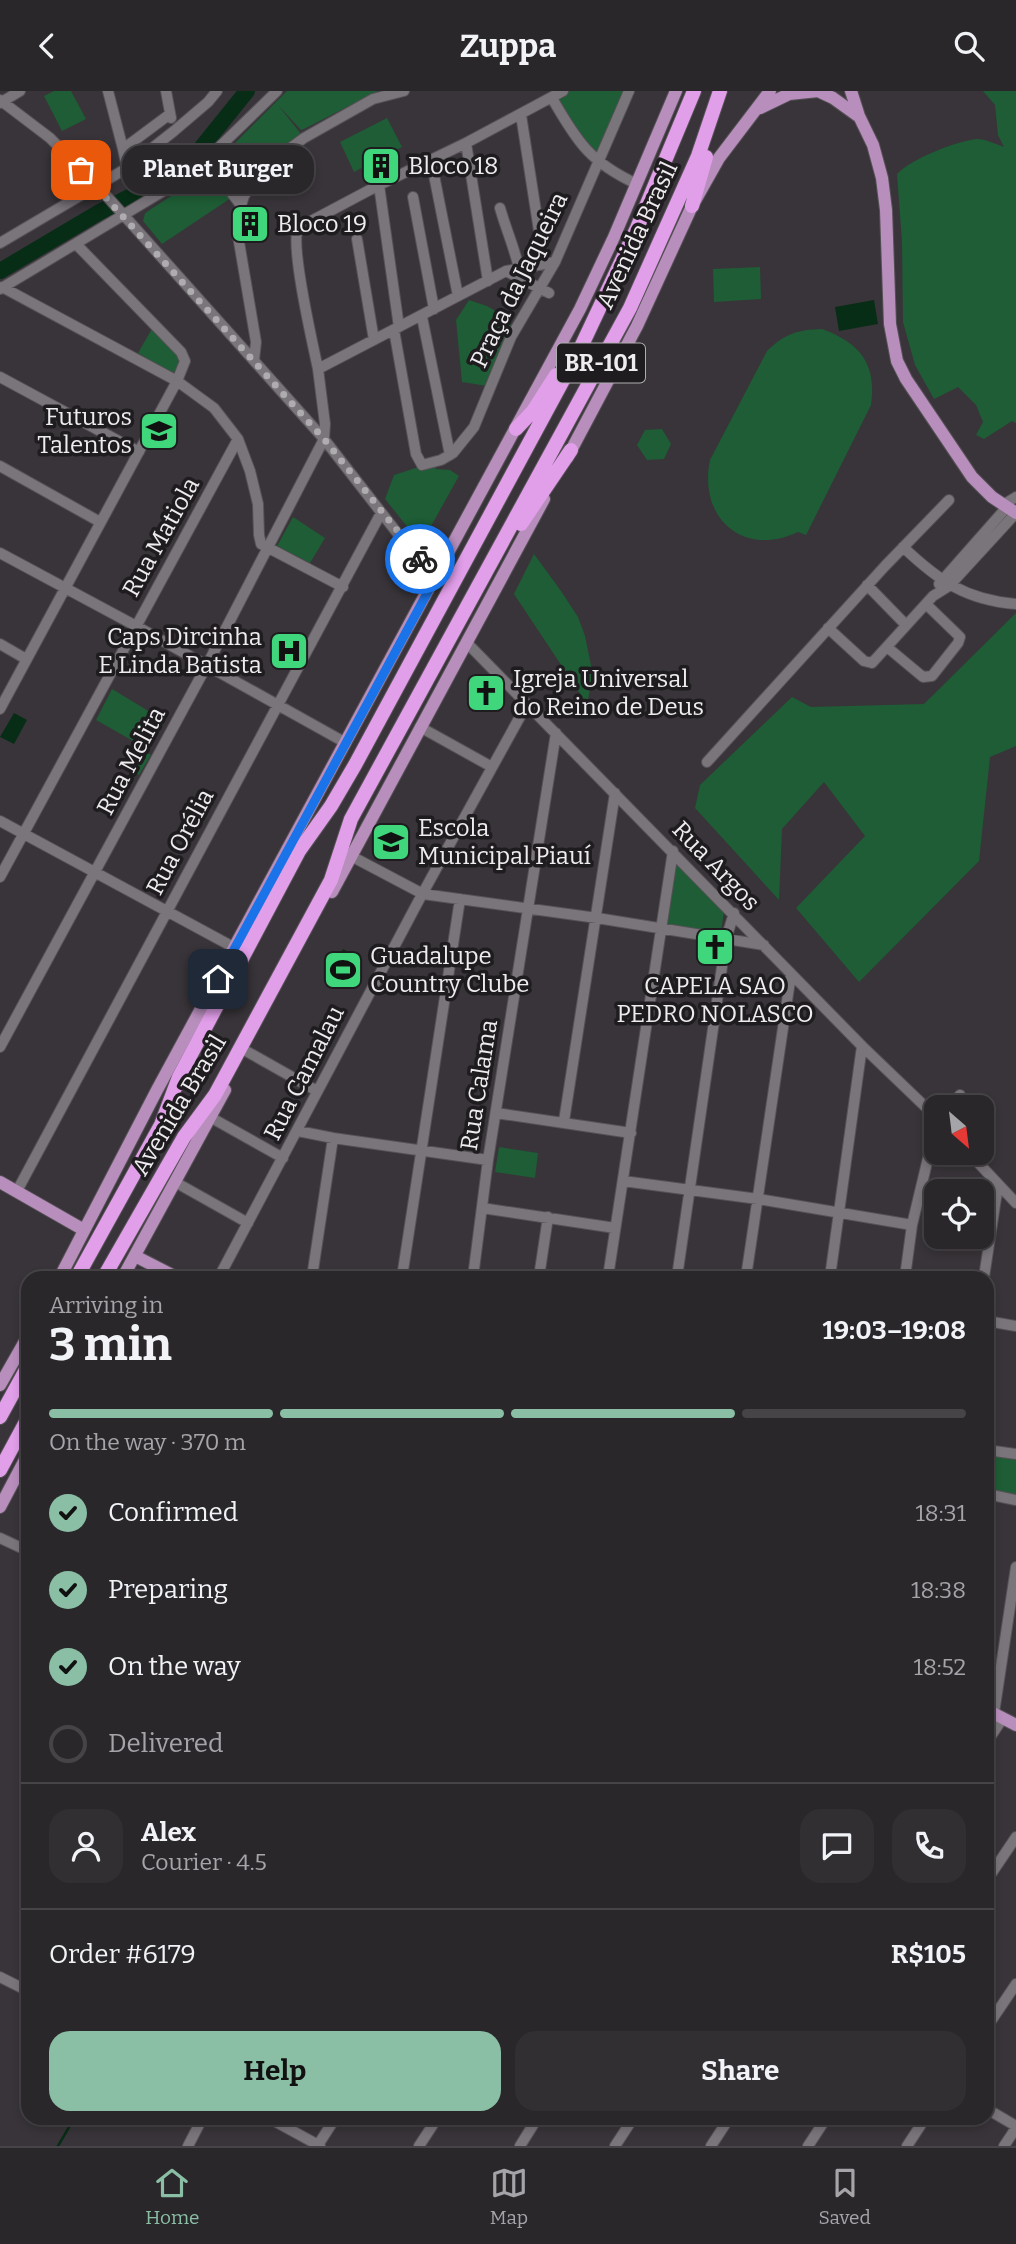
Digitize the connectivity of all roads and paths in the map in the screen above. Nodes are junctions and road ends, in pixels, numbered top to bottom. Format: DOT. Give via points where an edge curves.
graph roads {
  1 [pos="20,91"];
  2 [pos="108,91"];
  3 [pos="166,91"];
  4 [pos="217,91"];
  5 [pos="277,91"];
  6 [pos="404,91"];
  7 [pos="563,91"];
  8 [pos="629,91"];
  9 [pos="677,91"];
  10 [pos="686,91"];
  11 [pos="694,91"];
  12 [pos="722,91"];
  13 [pos="770,91"];
  14 [pos="818,91"];
  15 [pos="850,91"];
  16 [pos="552,98"];
  17 [pos="1,101"];
  18 [pos="170,114"];
  19 [pos="751,114"];
  20 [pos="521,115"];
  21 [pos="859,116"];
  22 [pos="174,131"];
  23 [pos="466,143"];
  24 [pos="671,148"];
  25 [pos="123,149"];
  26 [pos="206,160"];
  27 [pos="432,160"];
  28 [pos="598,161"];
  29 [pos="127,168"];
  30 [pos="638,184"];
  31 [pos="379,185"];
  32 [pos="99,189"];
  33 [pos="413,197"];
  34 [pos="240,204"];
  35 [pos="692,206"];
  36 [pos="500,208"];
  37 [pos="122,214"];
  38 [pos="357,239"];
  39 [pos="0,243"];
  40 [pos="76,244"];
  41 [pos="550,263"];
  42 [pos="519,268"];
  43 [pos="506,271"];
  44 [pos="488,281"];
  45 [pos="611,281"];
  46 [pos="1,288"];
  47 [pos="545,291"];
  48 [pos="458,296"];
  49 [pos="434,309"];
  50 [pos="422,317"];
  51 [pos="396,329"];
  52 [pos="374,341"];
  53 [pos="254,360"];
  54 [pos="318,369"];
  55 [pos="0,377"];
  56 [pos="177,381"];
  57 [pos="516,429"];
  58 [pos="238,439"];
  59 [pos="324,439"];
  60 [pos="571,450"];
  61 [pos="139,452"];
  62 [pos="450,455"];
  63 [pos="0,466"];
  64 [pos="1016,497"];
  65 [pos="949,500"];
  66 [pos="1008,509"];
  67 [pos="381,513"];
  68 [pos="100,522"];
  69 [pos="903,547"];
  70 [pos="266,548"];
  71 [pos="0,553"];
  72 [pos="436,577"];
  73 [pos="945,583"];
  74 [pos="867,585"];
  75 [pos="478,586"];
  76 [pos="343,587"];
  77 [pos="65,589"];
  78 [pos="929,600"];
  79 [pos="1016,604"];
  80 [pos="906,625"];
  81 [pos="136,626"];
  82 [pos="828,628"];
  83 [pos="466,642"];
  84 [pos="0,644"];
  85 [pos="887,647"];
  86 [pos="26,659"];
  87 [pos="206,666"];
  88 [pos="278,704"];
  89 [pos="527,704"];
  90 [pos="0,709"];
  91 [pos="420,727"];
  92 [pos="556,733"];
  93 [pos="346,743"];
  94 [pos="707,762"];
  95 [pos="492,767"];
  96 [pos="615,793"];
  97 [pos="0,821"];
  98 [pos="23,833"];
  99 [pos="673,851"];
  100 [pos="351,856"];
  101 [pos="95,872"];
  102 [pos="0,877"];
  103 [pos="423,894"];
  104 [pos="460,899"];
  105 [pos="529,908"];
  106 [pos="168,910"];
  107 [pos="734,913"];
  108 [pos="597,918"];
  109 [pos="663,929"];
  110 [pos="726,939"];
  111 [pos="764,945"];
  112 [pos="235,948"];
  113 [pos="791,974"];
  114 [pos="862,1046"];
  115 [pos="0,1047"];
  116 [pos="246,1051"];
  117 [pos="317,1091"];
  118 [pos="924,1105"];
  119 [pos="496,1113"];
  120 [pos="210,1117"];
  121 [pos="564,1121"];
  122 [pos="298,1131"];
  123 [pos="631,1133"];
  124 [pos="333,1138"];
  125 [pos="421,1151"];
  126 [pos="284,1158"];
  127 [pos="488,1160"];
  128 [pos="926,1165"];
  129 [pos="980,1165"];
  130 [pos="623,1181"];
  131 [pos="0,1182"];
  132 [pos="175,1182"];
  133 [pos="998,1185"];
  134 [pos="691,1189"];
  135 [pos="17,1191"];
  136 [pos="758,1199"];
  137 [pos="1016,1203"];
  138 [pos="482,1208"];
  139 [pos="839,1213"];
  140 [pos="548,1217"];
  141 [pos="248,1223"];
  142 [pos="912,1225"];
  143 [pos="615,1228"];
  144 [pos="84,1230"];
  145 [pos="135,1256"];
  146 [pos="63,1271"];
  147 [pos="80,1271"];
  148 [pos="107,1271"];
  149 [pos="126,1271"];
  150 [pos="164,1271"];
  151 [pos="222,1271"];
  152 [pos="313,1271"];
  153 [pos="403,1271"];
  154 [pos="473,1271"];
  155 [pos="541,1271"];
  156 [pos="609,1271"];
  157 [pos="678,1271"];
  158 [pos="747,1271"];
  159 [pos="831,1271"];
  160 [pos="906,1271"];
  161 [pos="985,1271"];
  162 [pos="994,1322"];
  163 [pos="1016,1326"];
  164 [pos="21,1348"];
  165 [pos="21,1379"];
  166 [pos="0,1385"];
  167 [pos="0,1417"];
  168 [pos="21,1431"];
  169 [pos="994,1451"];
  170 [pos="1016,1454"];
  171 [pos="21,1467"];
  172 [pos="0,1470"];
  173 [pos="994,1495"];
  174 [pos="1016,1500"];
  175 [pos="0,1507"];
  176 [pos="0,1538"];
  177 [pos="21,1548"];
  178 [pos="1016,1567"];
  179 [pos="995,1714"];
  180 [pos="1016,1725"];
  181 [pos="1016,1837"];
  182 [pos="994,1869"];
  183 [pos="0,1977"];
  184 [pos="1016,1984"];
  185 [pos="21,1988"];
  186 [pos="994,2017"];
  187 [pos="994,2113"];
  188 [pos="198,2125"];
  189 [pos="282,2125"];
  190 [pos="332,2125"];
  191 [pos="433,2125"];
  192 [pos="533,2125"];
  193 [pos="629,2125"];
  194 [pos="725,2125"];
  195 [pos="822,2125"];
  196 [pos="921,2125"];
  197 [pos="1016,2127"];
  198 [pos="319,2145"];
  199 [pos="188,2146"];
  200 [pos="419,2146"];
  201 [pos="520,2146"];
  202 [pos="615,2146"];
  203 [pos="711,2146"];
  204 [pos="808,2146"];
  205 [pos="907,2146"];
  206 [pos="1004,2146"];
  1 -- 17 [label="street"];
  2 -- 25 [label="street"];
  3 -- 18 [label="street"];
  4 -- 22 [label="street"];
  5 -- 26 [label="street"];
  6 -- 34 [label="street" via="365,103 292,146 256,177"];
  7 -- 16 [label="street"];
  8 -- 28 [label="street, Praça da Jaqueira"];
  9 -- 30 [label="main road, Avenida Brasil"];
  10 -- 24 [label="highway"];
  11 -- 24 [label="highway, Avenida Brasil / BR-101"];
  12 -- 35 [label="highway"];
  12 -- 75 [label="highway, Avenida Brasil / BR-101" via="630,308"];
  13 -- 19 [label="main road, Avenida Brasil"];
  14 -- 19 [label="main road" via="776,98"];
  14 -- 21 [label="main road"];
  15 -- 21 [label="main road"];
  16 -- 20 [label="street"];
  16 -- 28 [label="street" via="577,140"];
  17 -- 32 [label="street" via="50,138"];
  18 -- 22 [label="street"];
  18 -- 25 [label="street"];
  19 -- 35 [label="main road, Avenida Brasil"];
  20 -- 23 [label="street"];
  20 -- 41 [label="street"];
  21 -- 66 [label="main road" via="882,178 890,324 897,361 972,477"];
  22 -- 29 [label="street"];
  23 -- 27 [label="street"];
  23 -- 44 [label="street"];
  24 -- 45 [label="highway, Avenida Brasil / BR-101"];
  25 -- 29 [label="street"];
  26 -- 34 [label="street"];
  26 -- 37 [label="street"];
  27 -- 31 [label="street"];
  27 -- 48 [label="street"];
  28 -- 30 [label="street" via="615,175"];
  28 -- 41 [label="street, Praça da Jaqueira"];
  29 -- 32 [label="street"];
  30 -- 57 [label="main road, Avenida Brasil" via="580,309"];
  31 -- 51 [label="street"];
  31 -- 54 [label="street" via="303,224 296,232"];
  32 -- 37 [label="street"];
  32 -- 39 [label="street"];
  33 -- 49 [label="street"];
  34 -- 53 [label="street" via="238,236 256,342"];
  35 -- 60 [label="main road, Avenida Brasil" via="638,326"];
  36 -- 42 [label="street"];
  37 -- 40 [label="street"];
  37 -- 53 [label="street"];
  38 -- 52 [label="street"];
  40 -- 46 [label="street"];
  40 -- 56 [label="street" via="181,352 185,362"];
  41 -- 42 [label="street"];
  41 -- 47 [label="street, Praça da Jaqueira"];
  42 -- 43 [label="street"];
  43 -- 44 [label="street"];
  43 -- 47 [label="street"];
  44 -- 48 [label="street"];
  45 -- 57 [label="highway" via="548,389"];
  45 -- 147 [label="highway, Avenida Brasil / BR-101" via="563,380 355,765 299,851 179,1077 161,1125"];
  46 -- 56 [label="street"];
  47 -- 62 [label="street, Praça da Jaqueira" via="511,337 474,427"];
  48 -- 49 [label="street"];
  49 -- 50 [label="street"];
  50 -- 51 [label="street"];
  50 -- 62 [label="street"];
  51 -- 52 [label="street"];
  51 -- 62 [label="street, Praça da Jaqueira" via="415,448 422,465"];
  52 -- 54 [label="street"];
  53 -- 59 [label="street"];
  54 -- 59 [label="street"];
  55 -- 61 [label="street"];
  56 -- 58 [label="street" via="214,408"];
  56 -- 61 [label="street"];
  57 -- 72 [label="main road, Avenida Brasil"];
  58 -- 70 [label="street" via="254,484 260,540"];
  58 -- 81 [label="street, Rua Matiola"];
  59 -- 67 [label="street"];
  59 -- 70 [label="street, Rua Melita"];
  60 -- 75 [label="highway"];
  60 -- 83 [label="main road, Avenida Brasil"];
  61 -- 68 [label="street"];
  63 -- 68 [label="street"];
  64 -- 66 [label="street"];
  65 -- 69 [label="street"];
  66 -- 73 [label="street"];
  67 -- 72 [label="street"];
  67 -- 76 [label="street, Rua Orélia"];
  68 -- 77 [label="street"];
  69 -- 73 [label="street"];
  69 -- 74 [label="street"];
  70 -- 76 [label="street"];
  70 -- 87 [label="street, Rua Melita"];
  71 -- 77 [label="street"];
  72 -- 93 [label="main road, Avenida Brasil"];
  73 -- 78 [label="street"];
  73 -- 79 [label="street"];
  74 -- 80 [label="street"];
  74 -- 82 [label="street"];
  75 -- 148 [label="highway, Avenida Brasil / BR-101" via="351,819 331,880 228,1071 184,1137"];
  76 -- 88 [label="street, Rua Orélia"];
  77 -- 81 [label="street"];
  77 -- 86 [label="street"];
  78 -- 80 [label="street"];
  78 -- 85 [label="street" via="960,637 932,675 923,677"];
  80 -- 85 [label="street"];
  81 -- 87 [label="street"];
  81 -- 98 [label="street, Rua Matiola"];
  82 -- 85 [label="street" via="867,663"];
  82 -- 94 [label="street"];
  83 -- 89 [label="street, Rua Argos"];
  83 -- 91 [label="main road, Avenida Brasil"];
  84 -- 86 [label="street"];
  86 -- 90 [label="street"];
  87 -- 88 [label="street"];
  87 -- 101 [label="street, Rua Melita"];
  88 -- 93 [label="street"];
  88 -- 106 [label="street, Rua Orélia"];
  89 -- 92 [label="street, Rua Argos"];
  89 -- 95 [label="street, Rua Camalau"];
  91 -- 95 [label="street"];
  91 -- 100 [label="main road, Avenida Brasil"];
  92 -- 96 [label="street, Rua Argos"];
  92 -- 105 [label="street, Rua Calama"];
  93 -- 112 [label="main road, Avenida Brasil"];
  95 -- 103 [label="street, Rua Camalau"];
  96 -- 99 [label="street, Rua Argos"];
  96 -- 108 [label="street"];
  97 -- 98 [label="street"];
  98 -- 101 [label="street"];
  98 -- 102 [label="street, Rua Matiola"];
  99 -- 107 [label="street, Rua Argos"];
  99 -- 109 [label="street"];
  100 -- 103 [label="street"];
  100 -- 116 [label="main road, Avenida Brasil"];
  101 -- 106 [label="street"];
  101 -- 115 [label="street, Rua Melita"];
  103 -- 104 [label="street"];
  103 -- 117 [label="street, Rua Camalau"];
  104 -- 105 [label="street"];
  104 -- 125 [label="street"];
  105 -- 108 [label="street"];
  105 -- 119 [label="street, Rua Calama"];
  106 -- 112 [label="street"];
  106 -- 135 [label="street, Rua Orélia"];
  107 -- 110 [label="street"];
  107 -- 111 [label="street, Rua Argos"];
  108 -- 109 [label="street"];
  108 -- 121 [label="street"];
  109 -- 110 [label="street"];
  109 -- 123 [label="street"];
  110 -- 111 [label="street"];
  110 -- 134 [label="street"];
  111 -- 113 [label="street, Rua Argos"];
  112 -- 144 [label="main road, Avenida Brasil"];
  113 -- 114 [label="street, Rua Argos"];
  113 -- 136 [label="street"];
  114 -- 118 [label="street, Rua Argos"];
  114 -- 139 [label="street"];
  116 -- 117 [label="street"];
  116 -- 120 [label="main road, Avenida Brasil"];
  117 -- 122 [label="street, Rua Camalau"];
  119 -- 121 [label="street"];
  119 -- 127 [label="street, Rua Calama"];
  120 -- 126 [label="street"];
  120 -- 132 [label="main road, Avenida Brasil"];
  121 -- 123 [label="street"];
  122 -- 124 [label="street"];
  122 -- 126 [label="street, Rua Camalau"];
  123 -- 130 [label="street"];
  124 -- 125 [label="street"];
  124 -- 152 [label="street"];
  125 -- 127 [label="street"];
  125 -- 153 [label="street"];
  126 -- 141 [label="street, Rua Camalau"];
  127 -- 138 [label="street, Rua Calama"];
  128 -- 142 [label="street"];
  129 -- 133 [label="street"];
  130 -- 134 [label="street"];
  130 -- 143 [label="street"];
  131 -- 135 [label="main road"];
  132 -- 141 [label="street"];
  132 -- 145 [label="main road, Avenida Brasil"];
  133 -- 137 [label="street"];
  133 -- 161 [label="street"];
  134 -- 136 [label="street"];
  134 -- 157 [label="street"];
  135 -- 144 [label="main road"];
  136 -- 139 [label="street"];
  136 -- 158 [label="street"];
  138 -- 140 [label="street"];
  138 -- 154 [label="street, Rua Calama"];
  139 -- 142 [label="street"];
  139 -- 159 [label="street"];
  140 -- 143 [label="street"];
  140 -- 155 [label="street"];
  141 -- 151 [label="street, Rua Camalau"];
  142 -- 160 [label="street"];
  143 -- 156 [label="street"];
  144 -- 146 [label="main road, Avenida Brasil"];
  145 -- 149 [label="main road, Avenida Brasil"];
  145 -- 150 [label="main road"];
  162 -- 163 [label="street"];
  164 -- 166 [label="main road"];
  165 -- 167 [label="highway"];
  168 -- 172 [label="highway"];
  169 -- 170 [label="street"];
  171 -- 175 [label="main road"];
  173 -- 174 [label="street"];
  176 -- 177 [label="street"];
  178 -- 179 [label="street"];
  179 -- 180 [label="main road"];
  181 -- 182 [label="street"];
  183 -- 185 [label="street"];
  184 -- 186 [label="street"];
  187 -- 197 [label="street"];
  188 -- 199 [label="street"];
  189 -- 198 [label="street"];
  190 -- 198 [label="street"];
  191 -- 200 [label="street"];
  192 -- 201 [label="street"];
  193 -- 202 [label="street"];
  194 -- 203 [label="street"];
  195 -- 204 [label="street"];
  196 -- 205 [label="street"];
  197 -- 206 [label="street"];
}
